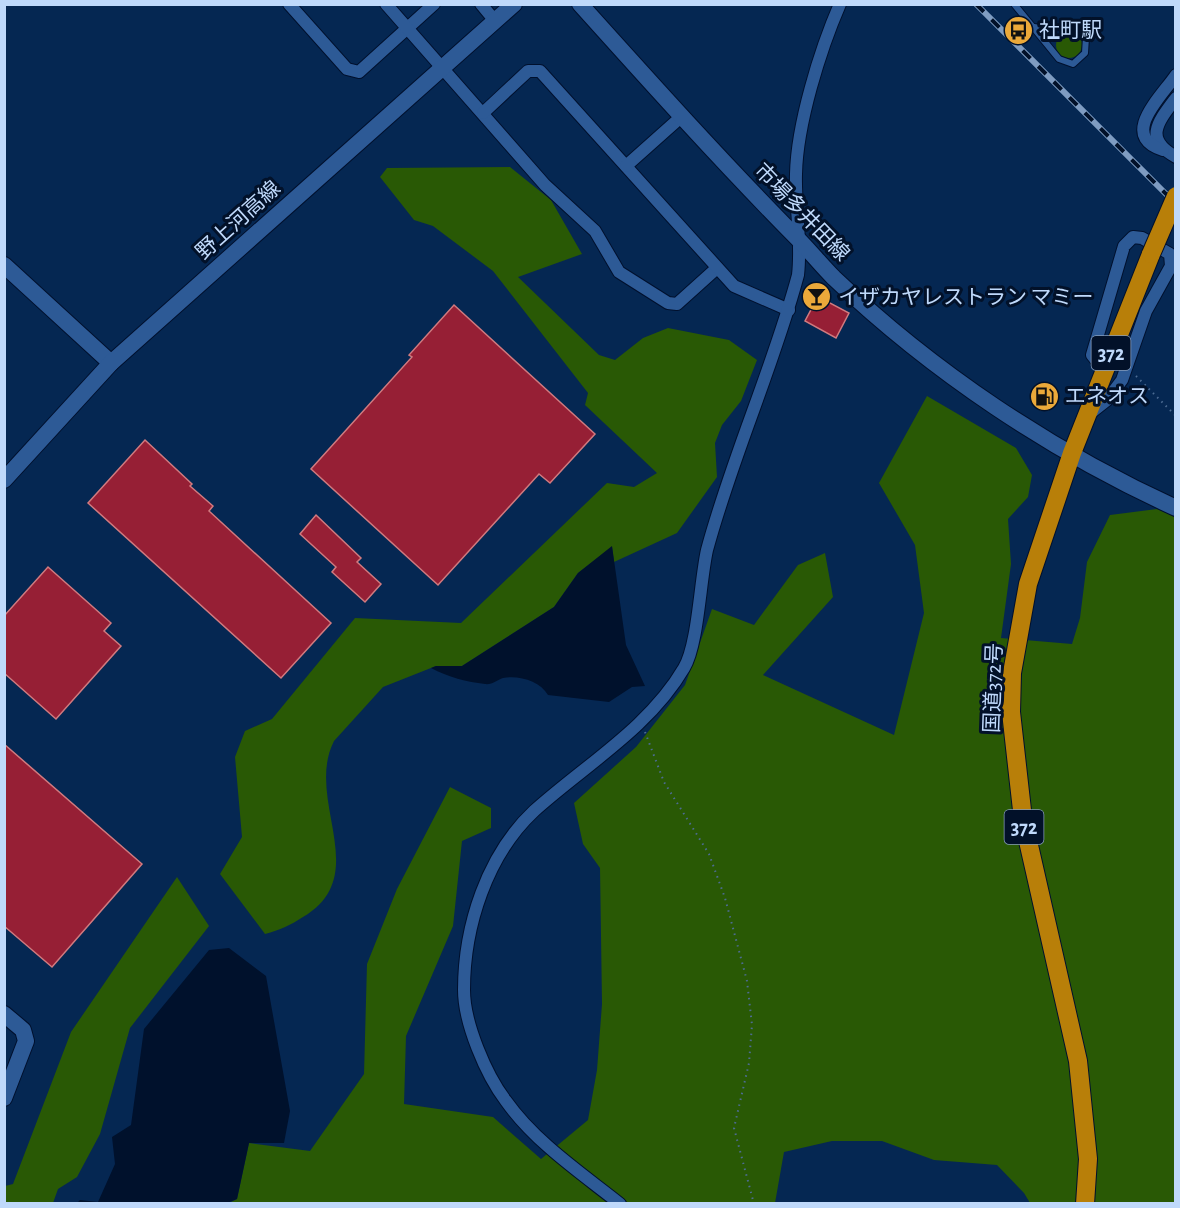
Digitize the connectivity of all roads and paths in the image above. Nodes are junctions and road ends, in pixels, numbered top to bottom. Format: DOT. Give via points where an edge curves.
graph roads {
  1 [pos="290,4"];
  2 [pos="386,4"];
  3 [pos="434,4"];
  4 [pos="482,4"];
  5 [pos="514,4"];
  6 [pos="580,4"];
  7 [pos="840,4"];
  8 [pos="1014,4"];
  9 [pos="495,21"];
  10 [pos="1035,27"];
  11 [pos="407,28"];
  12 [pos="443,68"];
  13 [pos="1176,75"];
  14 [pos="1176,98"];
  15 [pos="483,113"];
  16 [pos="681,117"];
  17 [pos="1163,150"];
  18 [pos="1176,157"];
  19 [pos="626,166"];
  20 [pos="1176,196"];
  21 [pos="801,242"];
  22 [pos="4,265"];
  23 [pos="717,268"];
  24 [pos="789,310"];
  25 [pos="111,363"];
  26 [pos="1128,367"];
  27 [pos="1104,370"];
  28 [pos="1176,416"];
  29 [pos="1086,417"];
  30 [pos="1072,453"];
  31 [pos="4,480"];
  32 [pos="1176,508"];
  33 [pos="642,720"];
  34 [pos="4,1014"];
  35 [pos="4,1098"];
  36 [pos="620,1203"];
  37 [pos="754,1203"];
  38 [pos="1085,1203"];
  1 -- 11 [label="street" via="347,69 358,72"];
  2 -- 11 [label="street"];
  3 -- 11 [label="street"];
  4 -- 9 [label="street"];
  5 -- 9 [label="main road, 野上河高線"];
  6 -- 16 [label="main road, 市場多井田線"];
  7 -- 21 [label="street" via="800,134 796,196"];
  8 -- 10 [label="lane"];
  9 -- 12 [label="main road, 野上河高線"];
  10 -- 10 [label="lane" via="1047,30 1064,25 1078,29 1086,37 1085,53 1077,63 1064,62"];
  11 -- 12 [label="street"];
  12 -- 15 [label="street"];
  12 -- 25 [label="main road, 野上河高線"];
  13 -- 17 [label="street" via="1145,117 1143,126 1146,138"];
  14 -- 17 [label="street" via="1155,133"];
  15 -- 19 [label="street" via="528,70 540,71"];
  15 -- 23 [label="street" via="545,185 595,231 619,272 668,303 677,304"];
  16 -- 19 [label="street"];
  16 -- 21 [label="main road, 市場多井田線"];
  17 -- 18 [label="street"];
  19 -- 23 [label="street"];
  20 -- 27 [label="highway, 国道372号 / 372, bridge"];
  21 -- 24 [label="street"];
  21 -- 30 [label="main road, 市場多井田線" via="833,277 910,343 986,401"];
  22 -- 25 [label="main road"];
  23 -- 24 [label="street" via="734,286"];
  24 -- 33 [label="street" via="708,550 688,658"];
  25 -- 31 [label="main road, 野上河高線"];
  26 -- 27 [label="street" via="1146,311 1171,266 1170,254 1137,237 1124,246 1092,355"];
  26 -- 28 [label="path"];
  26 -- 29 [label="street" via="1107,400"];
  27 -- 29 [label="highway, 国道372号 / 372"];
  29 -- 30 [label="highway, 国道372号 / 372"];
  30 -- 32 [label="main road, 市場多井田線"];
  30 -- 38 [label="highway, 国道372号 / 372" via="1028,584 1016,642 1011,712 1023,819 1078,1061 1088,1159"];
  33 -- 36 [label="street" via="533,813 504,845 471,926 464,990 474,1035 506,1101 544,1142"];
  33 -- 37 [label="path" via="664,782 709,854 747,981 752,1025 749,1063 734,1128"];
  34 -- 35 [label="main road" via="26,1036"];
}
